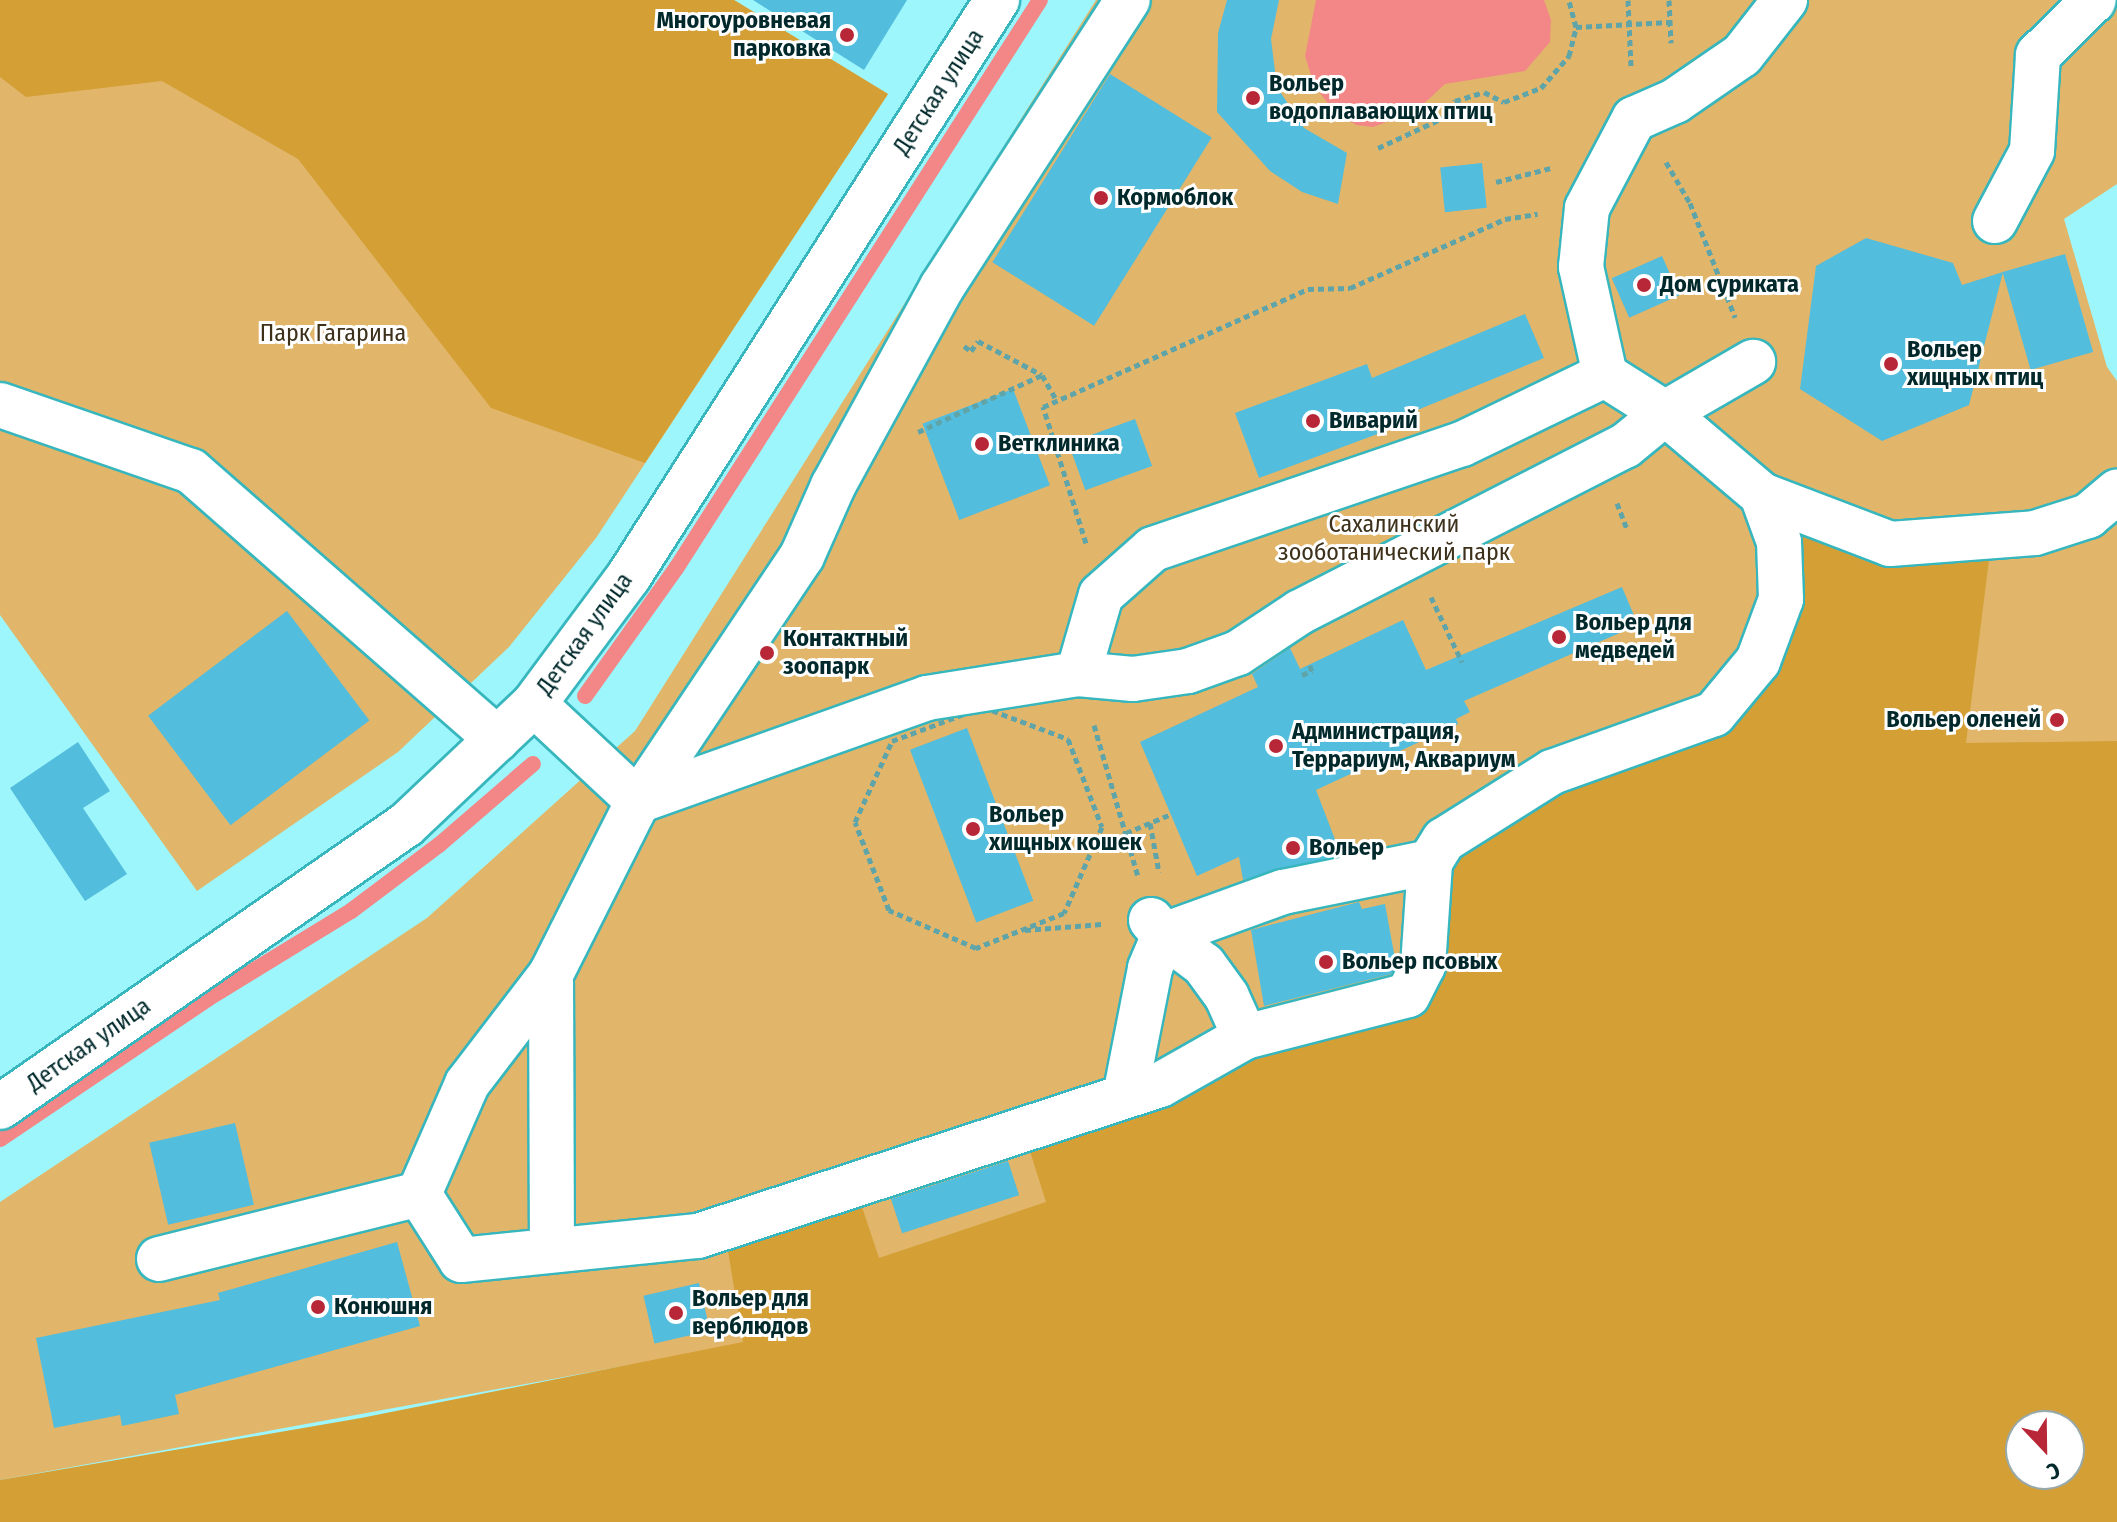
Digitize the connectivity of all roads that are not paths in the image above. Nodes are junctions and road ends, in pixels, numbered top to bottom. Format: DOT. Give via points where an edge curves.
graph roads {
  1 [pos="997,0"];
  2 [pos="1128,0"];
  3 [pos="1785,0"];
  4 [pos="2094,0"];
  5 [pos="1995,221"];
  6 [pos="1753,362"];
  7 [pos="1605,375"];
  8 [pos="0,405"];
  9 [pos="1665,413"];
  10 [pos="2117,492"];
  11 [pos="1762,495"];
  12 [pos="1078,674"];
  13 [pos="534,704"];
  14 [pos="497,739"];
  15 [pos="638,801"];
  16 [pos="1430,862"];
  17 [pos="1157,928"];
  18 [pos="551,974"];
  19 [pos="1245,1037"];
  20 [pos="1125,1096"];
  21 [pos="0,1107"];
  22 [pos="419,1194"];
  23 [pos="552,1250"];
  24 [pos="159,1259"];
  1 -- 13 [label="street, Детская улица" via="629,576"];
  2 -- 15 [label="street" via="942,287 833,486 802,556"];
  3 -- 7 [label="street" via="1742,55 1675,101 1634,119 1587,208 1581,267"];
  4 -- 5 [label="street" via="2038,55 2032,151"];
  6 -- 9 [label="street"];
  7 -- 9 [label="street"];
  7 -- 12 [label="street" via="1462,444 1153,549 1101,595"];
  8 -- 14 [label="street" via="191,471"];
  9 -- 11 [label="street"];
  9 -- 12 [label="street" via="1625,446 1300,612 1238,653 1188,671 1146,677"];
  10 -- 11 [label="street" via="2088,516 2035,533 1890,544"];
  11 -- 16 [label="street" via="1779,542 1781,599 1758,661 1714,714 1552,772 1444,840"];
  12 -- 15 [label="street" via="927,698"];
  13 -- 14 [label="street, Детская улица"];
  13 -- 15 [label="street"];
  14 -- 21 [label="street, Детская улица" via="406,825"];
  15 -- 18 [label="street"];
  16 -- 17 [label="street" via="1283,892"];
  16 -- 19 [label="street" via="1423,966 1408,995"];
  17 -- 19 [label="street" via="1204,965 1227,997"];
  17 -- 20 [label="street"];
  18 -- 22 [label="street" via="467,1084"];
  18 -- 23 [label="street"];
  19 -- 20 [label="street" via="1160,1085"];
  20 -- 23 [label="street" via="698,1236"];
  22 -- 23 [label="street" via="461,1260"];
  22 -- 24 [label="street"];
}
